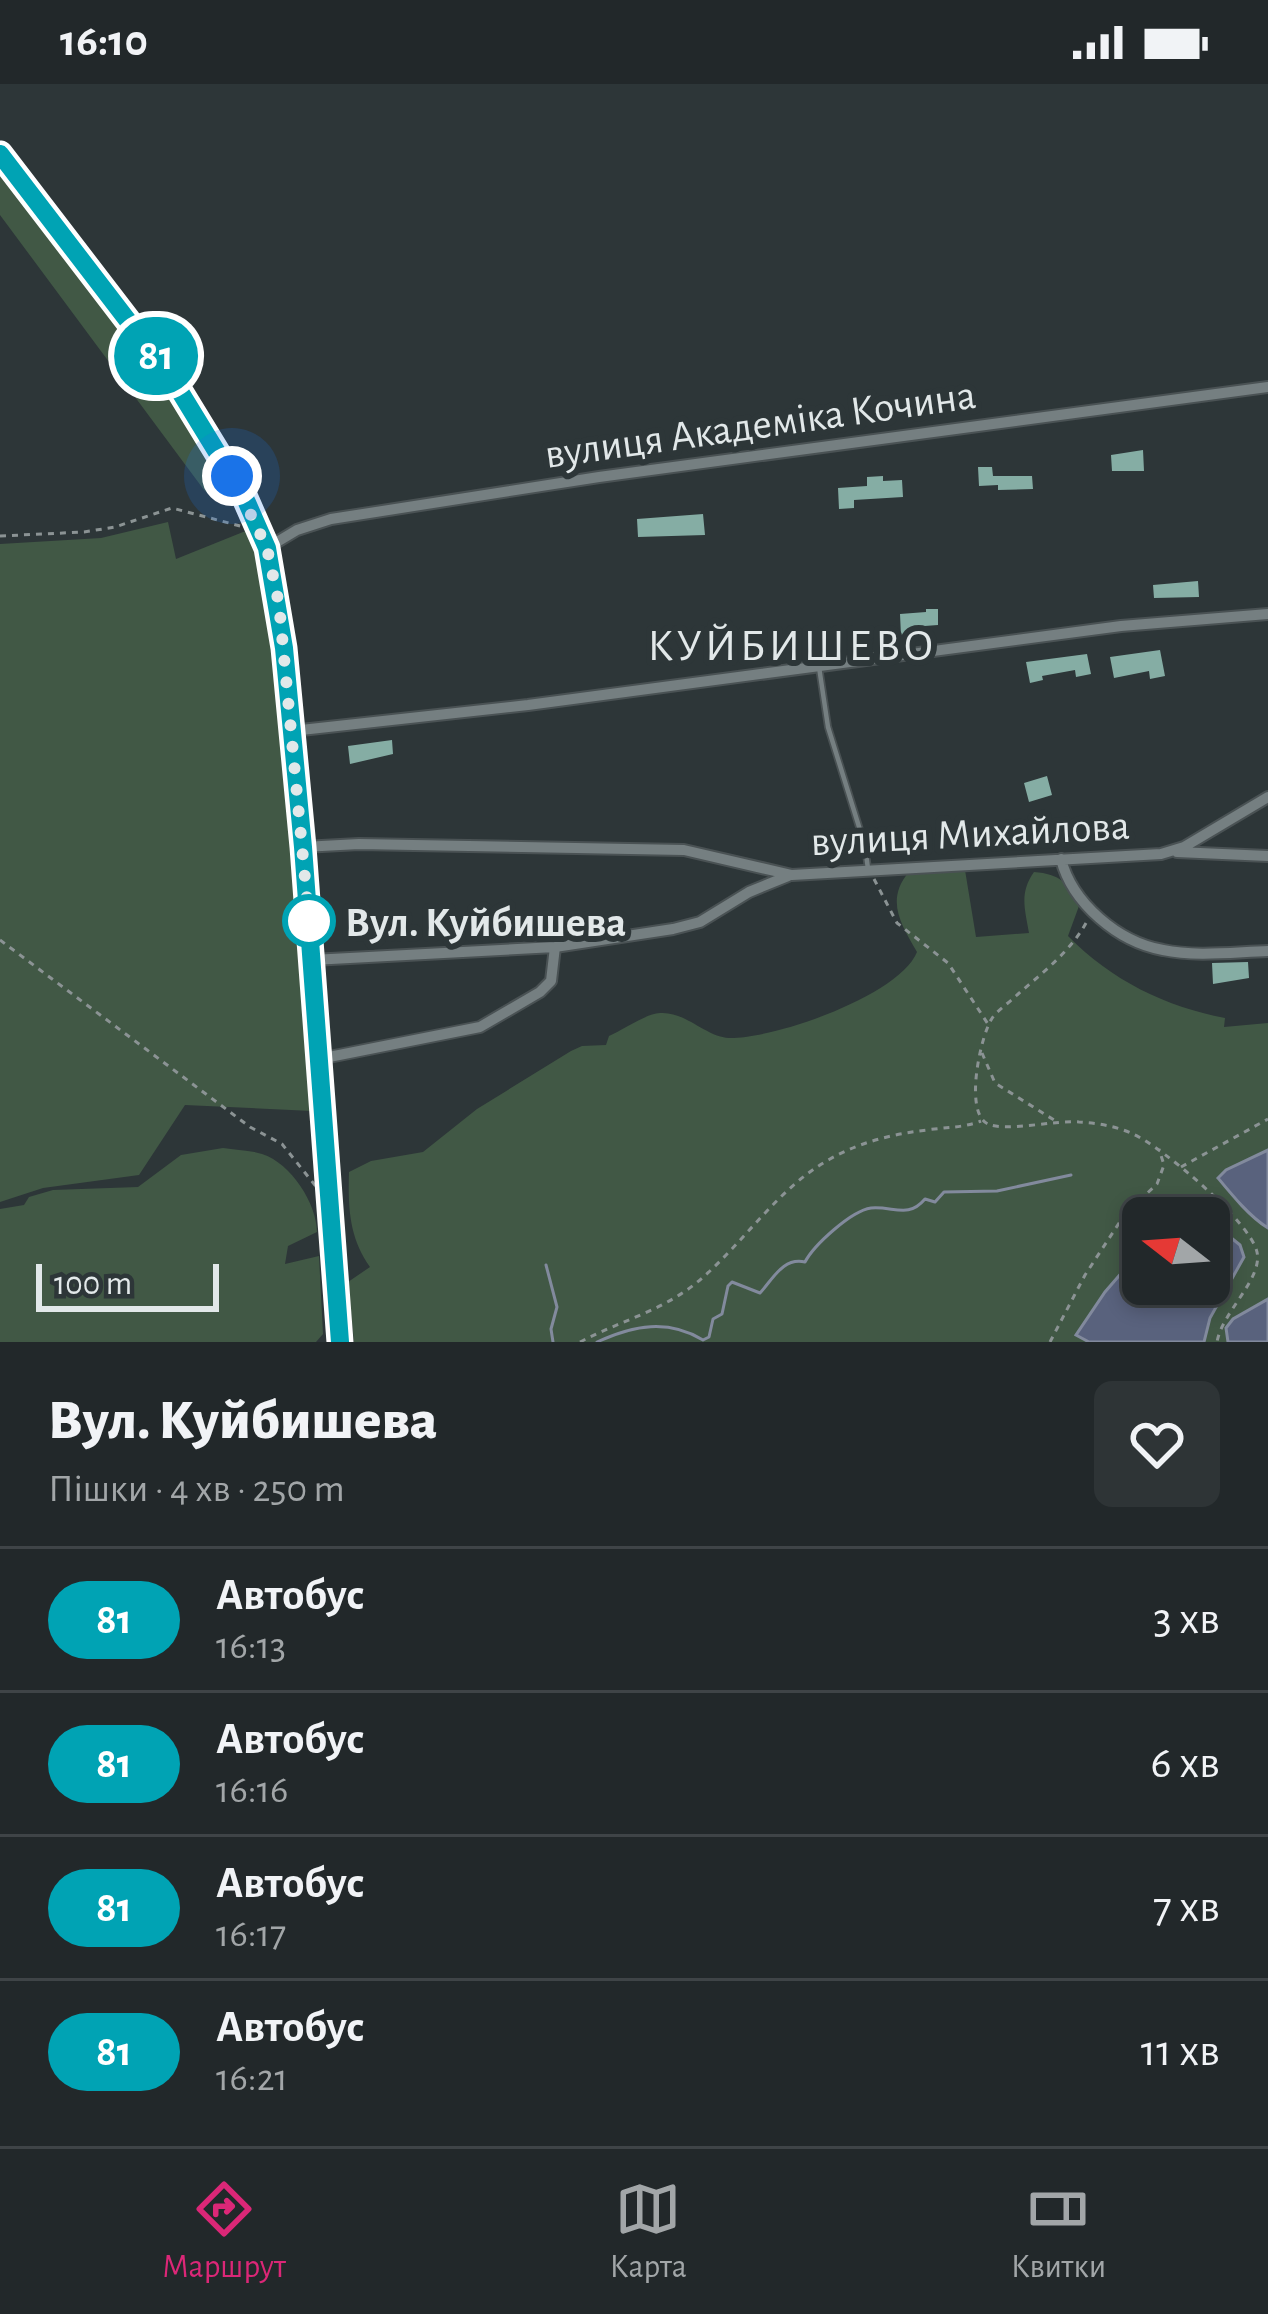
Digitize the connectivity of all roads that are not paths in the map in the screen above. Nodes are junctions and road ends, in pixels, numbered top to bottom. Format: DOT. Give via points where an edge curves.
graph roads {
  1 [pos="0,154"];
  2 [pos="1268,387"];
  3 [pos="267,548"];
  4 [pos="1268,614"];
  5 [pos="819,667"];
  6 [pos="292,731"];
  7 [pos="1268,797"];
  8 [pos="303,847"];
  9 [pos="1173,852"];
  10 [pos="1268,856"];
  11 [pos="1061,859"];
  12 [pos="869,869"];
  13 [pos="791,875"];
  14 [pos="555,947"];
  15 [pos="1268,951"];
  16 [pos="312,960"];
  17 [pos="319,1059"];
  18 [pos="340,1342"];
  1 -- 3 [label="street" via="171,377"];
  2 -- 3 [label="street, вулиця Академіка Кочина" via="331,519"];
  3 -- 6 [label="street"];
  4 -- 5 [label="street"];
  5 -- 6 [label="street"];
  5 -- 12 [label="lane"];
  6 -- 8 [label="street"];
  7 -- 9 [label="street, вулиця Михайлова"];
  8 -- 13 [label="street, вулиця Михайлова" via="684,850"];
  8 -- 16 [label="street"];
  9 -- 10 [label="street"];
  9 -- 11 [label="street, вулиця Михайлова"];
  11 -- 12 [label="street, вулиця Михайлова"];
  11 -- 15 [label="street" via="1090,909 1159,950"];
  12 -- 13 [label="street, вулиця Михайлова"];
  13 -- 14 [label="street" via="688,926"];
  14 -- 16 [label="street"];
  14 -- 17 [label="street" via="550,981 493,1023"];
  16 -- 17 [label="street"];
  17 -- 18 [label="street"];
}
